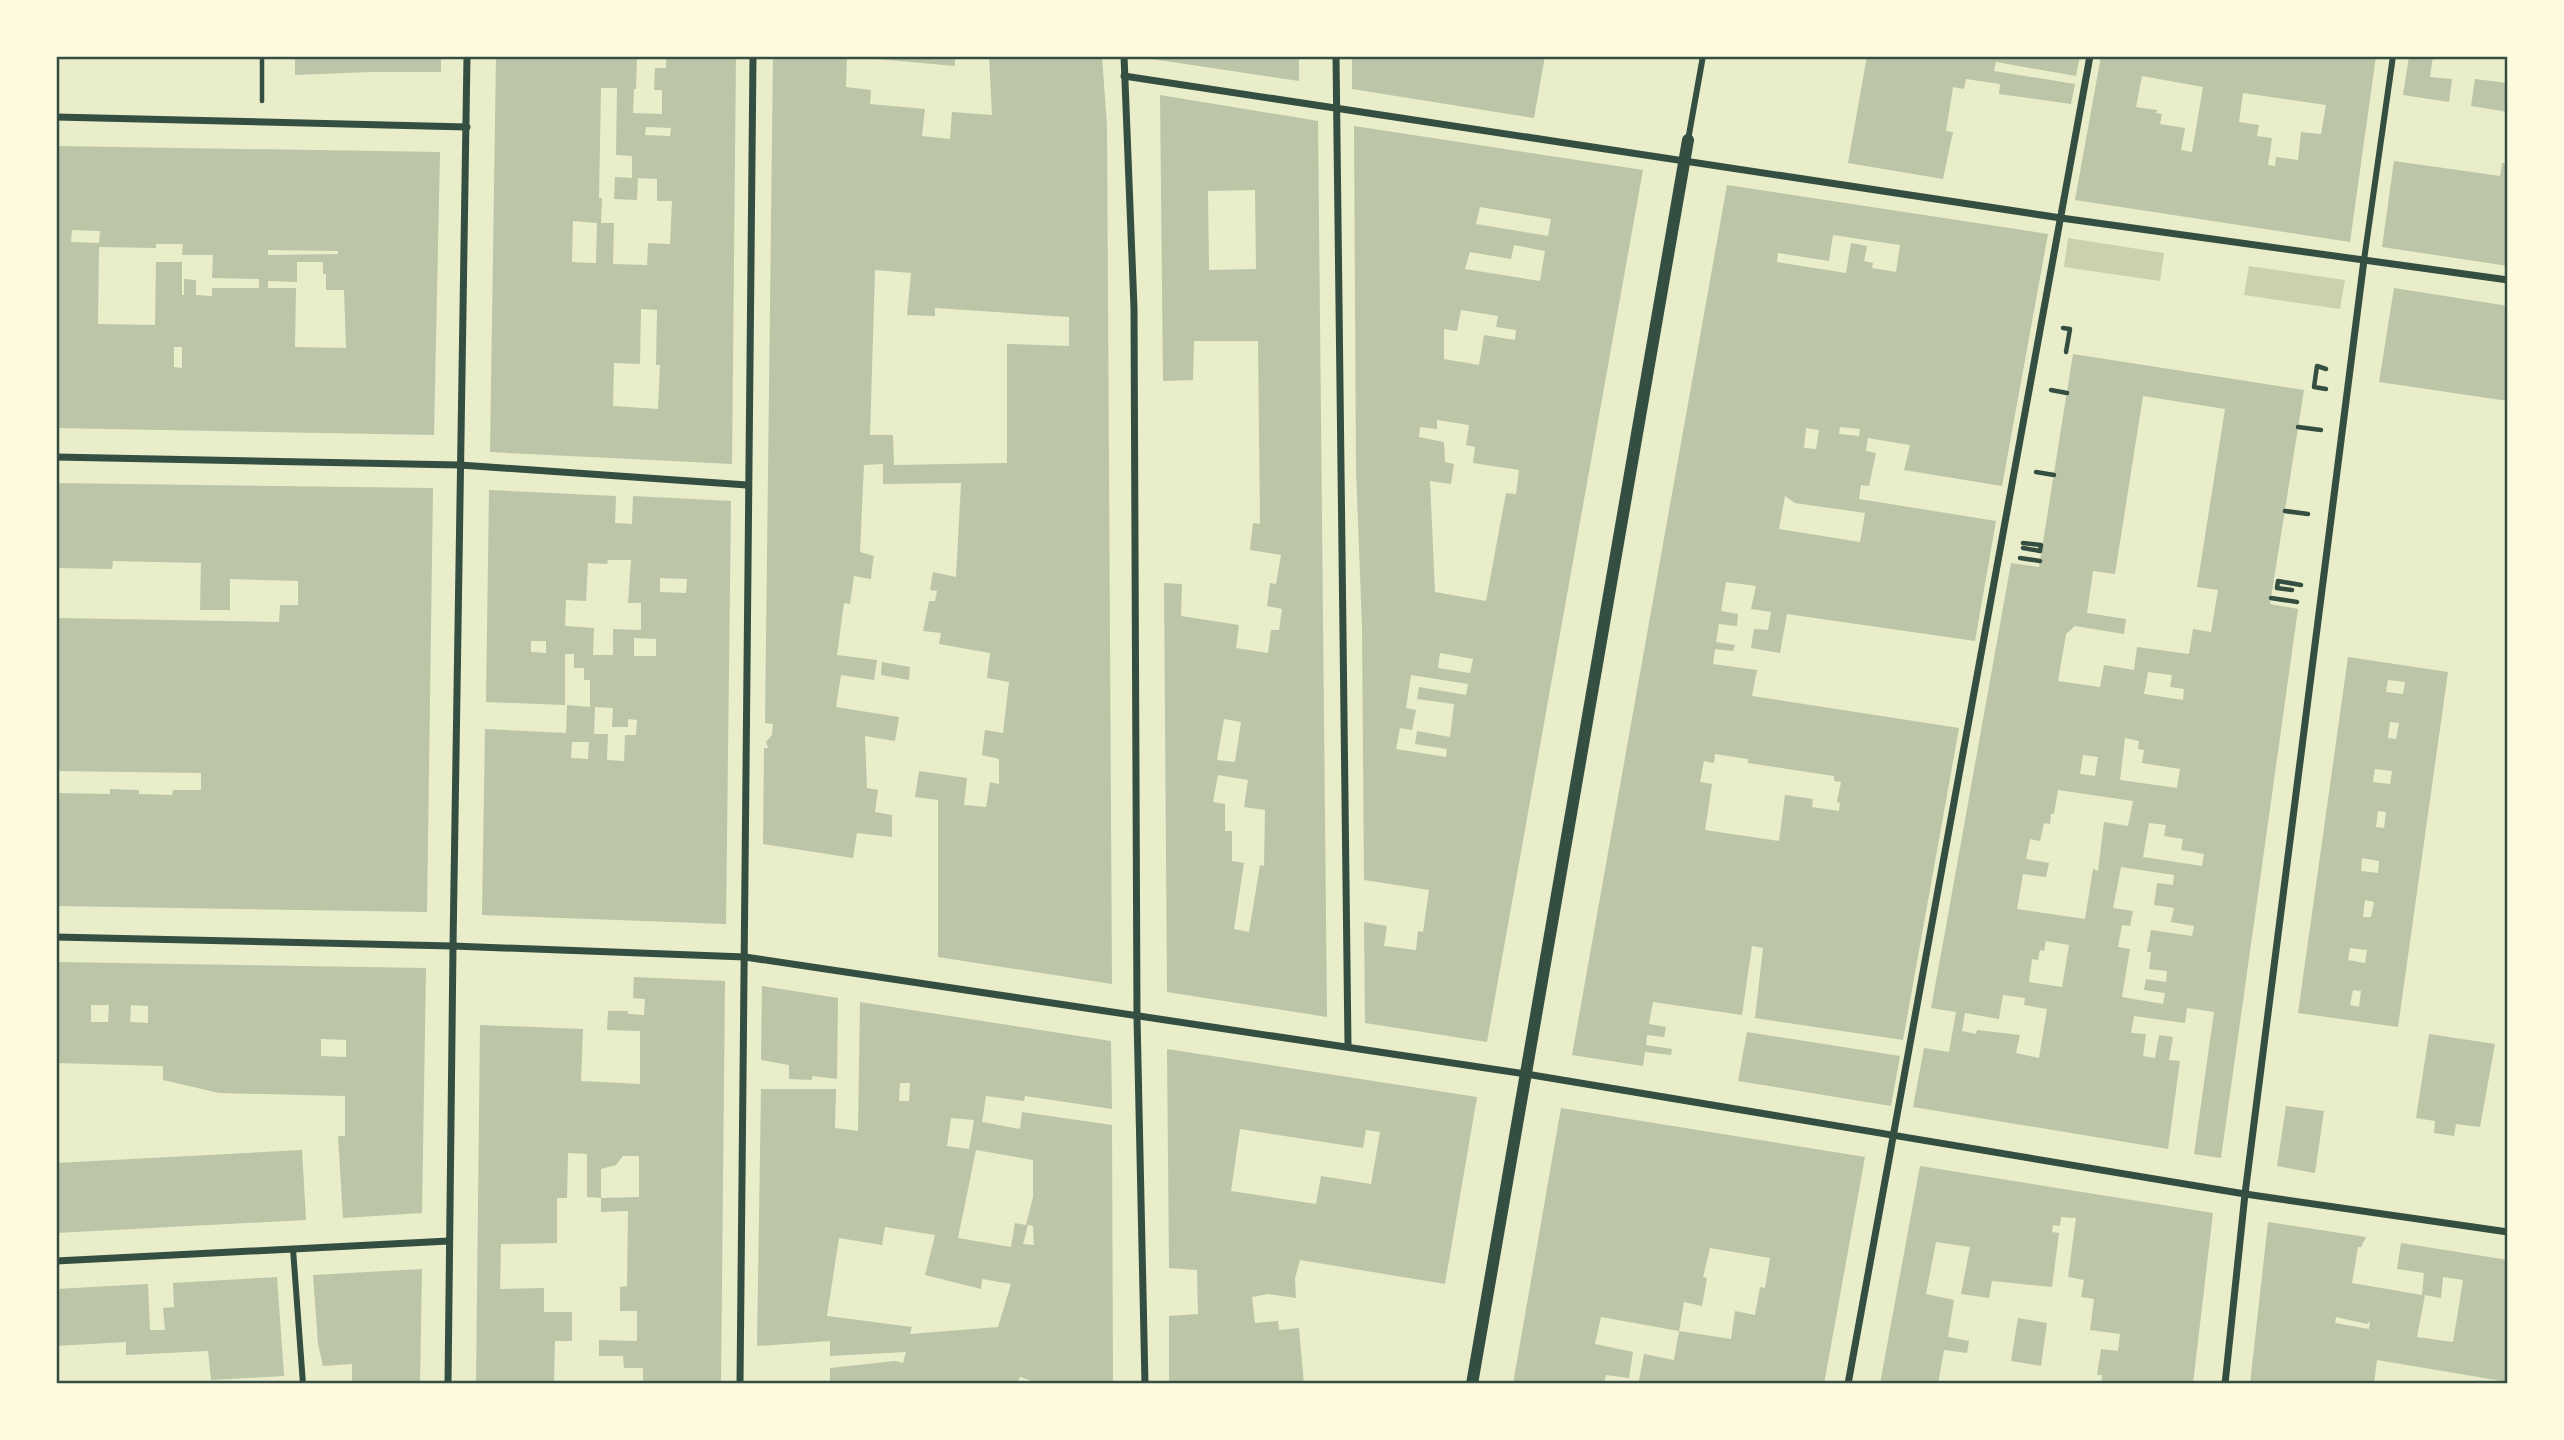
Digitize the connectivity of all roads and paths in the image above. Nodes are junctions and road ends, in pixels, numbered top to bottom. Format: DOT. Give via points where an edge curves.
graph roads {
  1 [pos="262,56"];
  2 [pos="467,56"];
  3 [pos="753,56"];
  4 [pos="1124,56"];
  5 [pos="1336,56"];
  6 [pos="1703,56"];
  7 [pos="2091,56"];
  8 [pos="2393,56"];
  9 [pos="1125,76"];
  10 [pos="1337,107"];
  11 [pos="56,117"];
  12 [pos="261,122"];
  13 [pos="467,127"];
  14 [pos="1688,140"];
  15 [pos="1685,160"];
  16 [pos="2061,218"];
  17 [pos="2364,260"];
  18 [pos="2508,280"];
  19 [pos="2060,342"];
  20 [pos="2066,352"];
  21 [pos="2325,375"];
  22 [pos="2326,389"];
  23 [pos="56,457"];
  24 [pos="460,464"];
  25 [pos="747,485"];
  26 [pos="2015,541"];
  27 [pos="2021,548"];
  28 [pos="2301,585"];
  29 [pos="2292,590"];
  30 [pos="56,937"];
  31 [pos="453,946"];
  32 [pos="745,957"];
  33 [pos="1137,1017"];
  34 [pos="1348,1046"];
  35 [pos="1526,1074"];
  36 [pos="1893,1135"];
  37 [pos="2245,1194"];
  38 [pos="2508,1232"];
  39 [pos="449,1241"];
  40 [pos="293,1249"];
  41 [pos="56,1261"];
  42 [pos="303,1384"];
  43 [pos="448,1384"];
  44 [pos="740,1384"];
  45 [pos="1145,1384"];
  46 [pos="1472,1384"];
  47 [pos="1848,1384"];
  48 [pos="2225,1384"];
  1 -- 12 [label="path"];
  2 -- 13 [label="street"];
  3 -- 25 [label="street"];
  4 -- 9 [label="street"];
  5 -- 10 [label="street"];
  6 -- 14 [label="street"];
  7 -- 16 [label="street"];
  8 -- 17 [label="street"];
  9 -- 10 [label="street"];
  9 -- 33 [label="street" via="1134,308"];
  10 -- 15 [label="street"];
  10 -- 34 [label="street"];
  11 -- 12 [label="street"];
  12 -- 13 [label="street"];
  13 -- 24 [label="street"];
  14 -- 15 [label="street"];
  15 -- 16 [label="street"];
  15 -- 35 [label="street"];
  16 -- 17 [label="street"];
  16 -- 36 [label="street"];
  17 -- 18 [label="street"];
  17 -- 37 [label="street"];
  19 -- 20 [label="path" via="2062,328 2070,329"];
  21 -- 22 [label="path" via="2326,368 2317,366 2314,387"];
  23 -- 24 [label="street"];
  24 -- 25 [label="street"];
  24 -- 31 [label="street"];
  25 -- 32 [label="street"];
  26 -- 27 [label="path" via="2041,545 2040,551"];
  28 -- 29 [label="path" via="2278,581 2277,588"];
  30 -- 31 [label="street"];
  31 -- 32 [label="street"];
  31 -- 39 [label="street"];
  32 -- 33 [label="street"];
  32 -- 44 [label="street"];
  33 -- 34 [label="street"];
  33 -- 45 [label="street"];
  34 -- 35 [label="street"];
  35 -- 36 [label="street"];
  35 -- 46 [label="street"];
  36 -- 37 [label="street"];
  36 -- 47 [label="street"];
  37 -- 38 [label="street"];
  37 -- 48 [label="street"];
  39 -- 40 [label="street"];
  39 -- 43 [label="street"];
  40 -- 41 [label="street"];
  40 -- 42 [label="street"];
}
